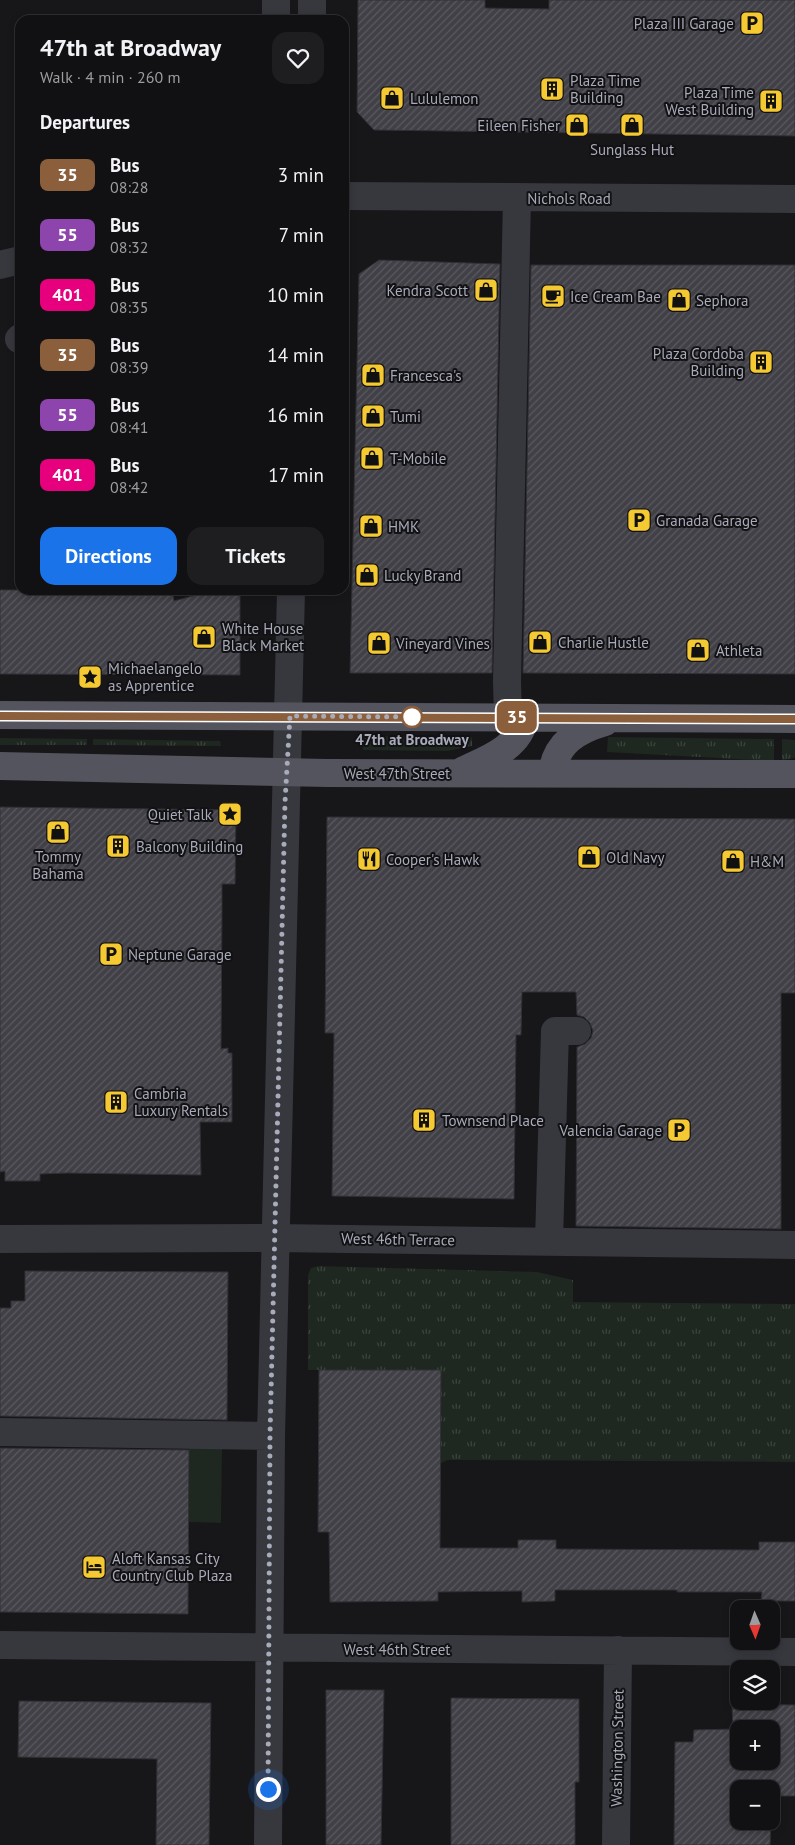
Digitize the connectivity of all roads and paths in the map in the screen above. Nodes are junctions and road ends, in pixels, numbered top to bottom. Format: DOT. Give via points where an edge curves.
graph roads {
  1 [pos="276,0"];
  2 [pos="312,0"];
  3 [pos="276,15"];
  4 [pos="312,15"];
  5 [pos="349,196"];
  6 [pos="517,198"];
  7 [pos="795,199"];
  8 [pos="15,261"];
  9 [pos="0,265"];
  10 [pos="291,595"];
  11 [pos="0,716"];
  12 [pos="290,716"];
  13 [pos="517,717"];
  14 [pos="621,718"];
  15 [pos="795,718"];
  16 [pos="0,766"];
  17 [pos="287,772"];
  18 [pos="456,773"];
  19 [pos="552,774"];
  20 [pos="795,774"];
  21 [pos="577,1031"];
  22 [pos="276,1238"];
  23 [pos="0,1239"];
  24 [pos="549,1241"];
  25 [pos="795,1245"];
  26 [pos="0,1432"];
  27 [pos="270,1436"];
  28 [pos="0,1646"];
  29 [pos="269,1648"];
  30 [pos="618,1650"];
  31 [pos="795,1652"];
  32 [pos="268,1845"];
  33 [pos="616,1845"];
  1 -- 3 [label="street"];
  2 -- 4 [label="street"];
  5 -- 6 [label="street, Nichols Road"];
  6 -- 7 [label="street, Nichols Road"];
  6 -- 13 [label="street" via="507,681"];
  8 -- 9 [label="street"];
  10 -- 12 [label="street"];
  11 -- 12 [label="main road"];
  12 -- 13 [label="main road"];
  12 -- 17 [label="street"];
  13 -- 14 [label="main road"];
  13 -- 18 [label="main road" via="520,733 507,746 494,756"];
  14 -- 15 [label="main road"];
  14 -- 19 [label="main road" via="587,727 570,738 557,754"];
  16 -- 17 [label="main road, West 47th Street"];
  17 -- 18 [label="main road, West 47th Street"];
  17 -- 22 [label="street"];
  18 -- 19 [label="main road, West 47th Street"];
  19 -- 20 [label="main road, West 47th Street"];
  21 -- 24 [label="street" via="555,1031"];
  22 -- 23 [label="street, West 46th Terrace"];
  22 -- 24 [label="street, West 46th Terrace"];
  22 -- 27 [label="street"];
  24 -- 25 [label="street, West 46th Terrace"];
  26 -- 27 [label="street"];
  27 -- 29 [label="street"];
  28 -- 29 [label="street, West 46th Street"];
  29 -- 30 [label="street, West 46th Street"];
  29 -- 32 [label="street"];
  30 -- 31 [label="street, West 46th Street"];
  30 -- 33 [label="street, Washington Street"];
}
